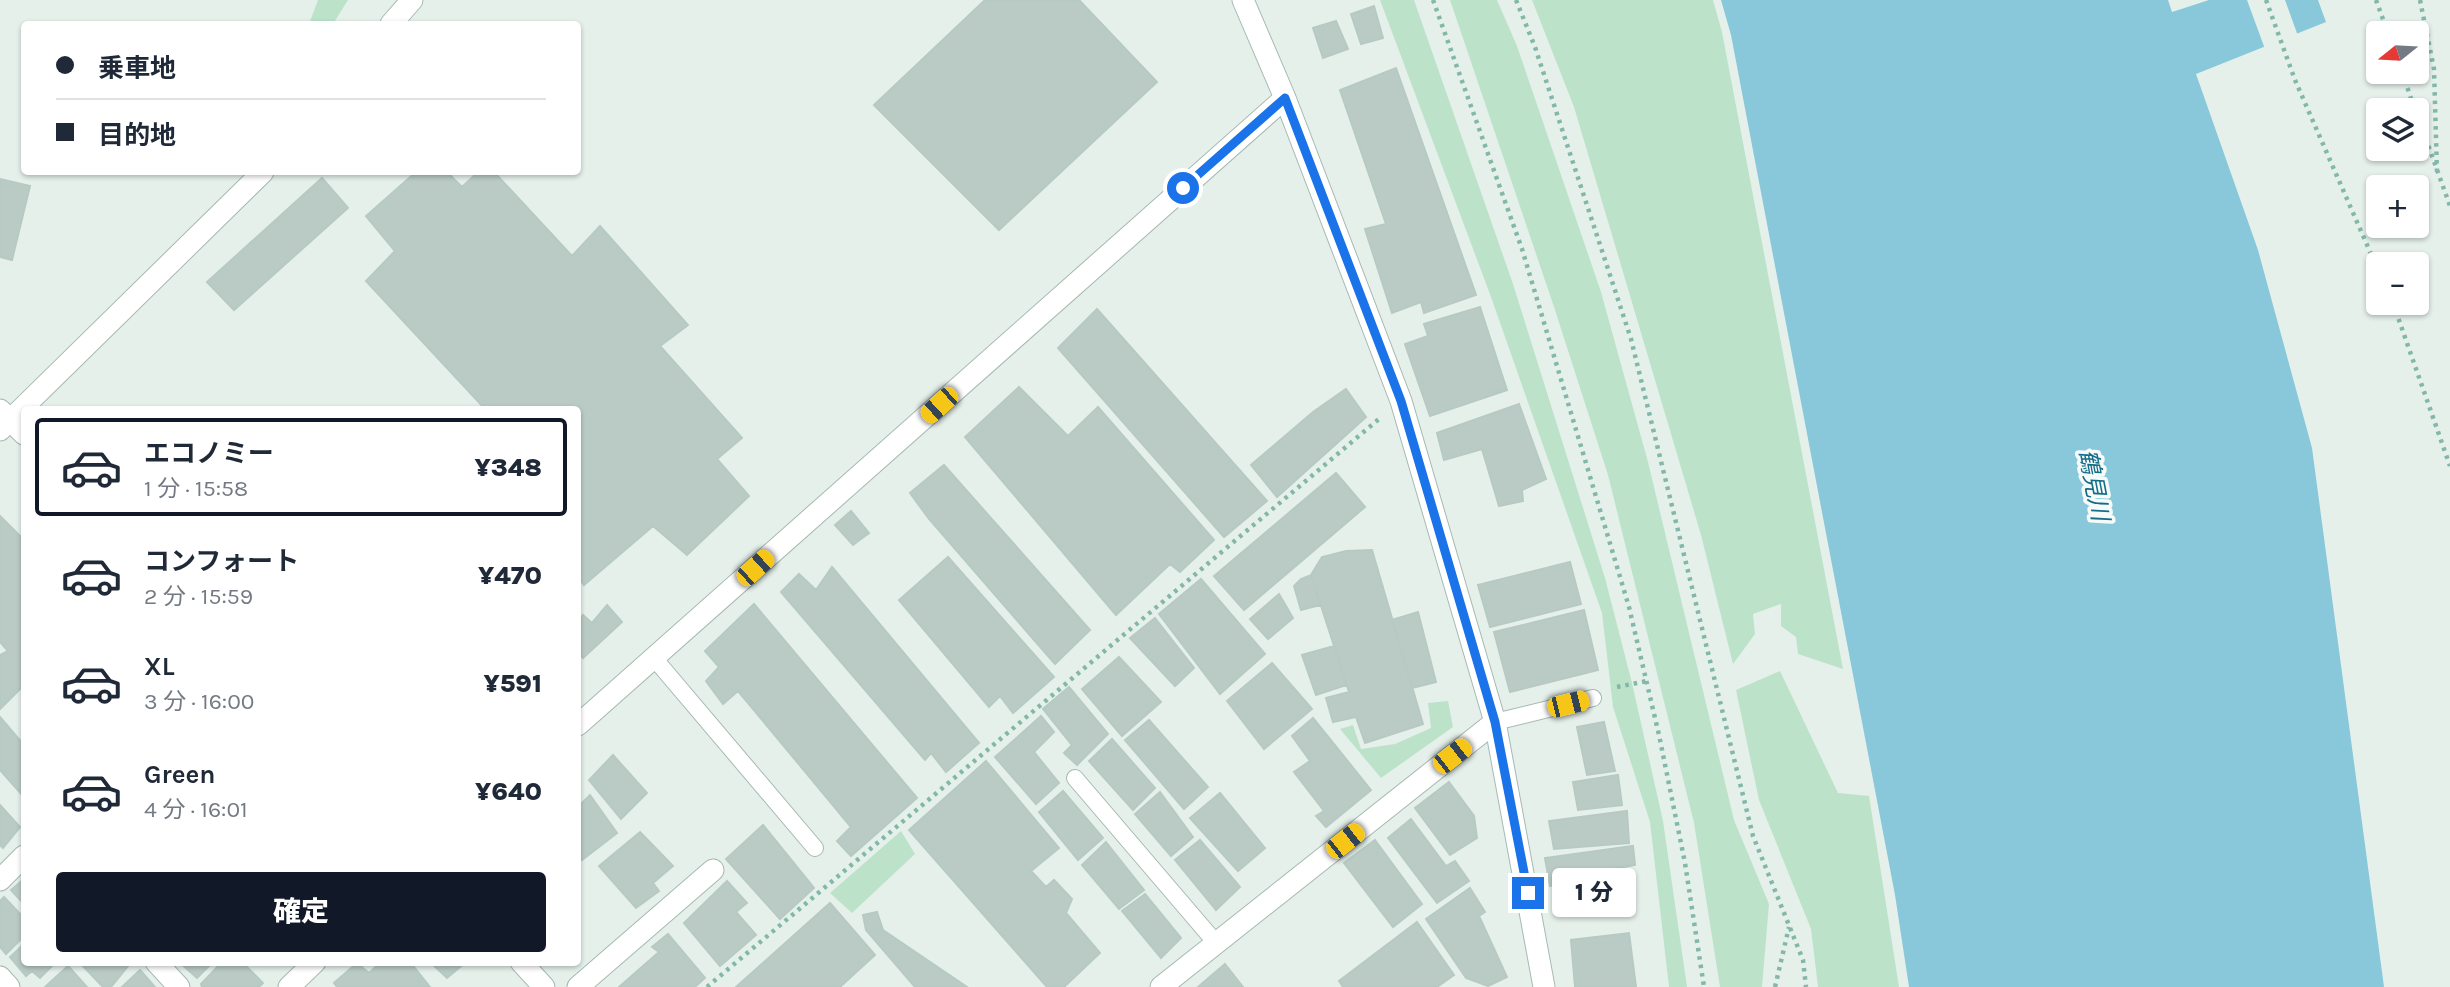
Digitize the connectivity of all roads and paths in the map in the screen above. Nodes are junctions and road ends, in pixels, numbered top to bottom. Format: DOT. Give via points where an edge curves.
graph roads {
  1 [pos="412,0"];
  2 [pos="1242,0"];
  3 [pos="1433,0"];
  4 [pos="1516,0"];
  5 [pos="2266,0"];
  6 [pos="2376,0"];
  7 [pos="2420,0"];
  8 [pos="394,21"];
  9 [pos="2384,21"];
  10 [pos="1285,98"];
  11 [pos="2429,149"];
  12 [pos="2437,172"];
  13 [pos="260,175"];
  14 [pos="2450,206"];
  15 [pos="2370,252"];
  16 [pos="2397,315"];
  17 [pos="1401,401"];
  18 [pos="27,406"];
  19 [pos="2450,466"];
  20 [pos="653,658"];
  21 [pos="1647,681"];
  22 [pos="1609,689"];
  23 [pos="1593,698"];
  24 [pos="581,722"];
  25 [pos="1495,722"];
  26 [pos="1075,778"];
  27 [pos="815,848"];
  28 [pos="21,859"];
  29 [pos="713,870"];
  30 [pos="0,880"];
  31 [pos="1790,926"];
  32 [pos="1216,943"];
  33 [pos="160,966"];
  34 [pos="311,966"];
  35 [pos="525,966"];
  36 [pos="0,977"];
  37 [pos="9,987"];
  38 [pos="179,987"];
  39 [pos="289,987"];
  40 [pos="544,987"];
  41 [pos="578,987"];
  42 [pos="707,987"];
  43 [pos="1161,987"];
  44 [pos="1544,987"];
  45 [pos="1704,987"];
  46 [pos="1775,987"];
  47 [pos="1806,987"];
  1 -- 8 [label="street"];
  2 -- 10 [label="street"];
  3 -- 21 [label="path" via="1522,249"];
  4 -- 31 [label="path" via="1631,339 1754,836"];
  5 -- 15 [label="path" via="2295,80"];
  6 -- 9 [label="path"];
  7 -- 12 [label="path" via="2434,69"];
  10 -- 17 [label="street"];
  10 -- 20 [label="street"];
  11 -- 12 [label="path"];
  12 -- 14 [label="path"];
  13 -- 18 [label="street"];
  16 -- 19 [label="path"];
  17 -- 25 [label="street"];
  17 -- 42 [label="path"];
  20 -- 24 [label="street"];
  20 -- 27 [label="lane"];
  21 -- 22 [label="path"];
  21 -- 45 [label="path" via="1685,863"];
  23 -- 25 [label="lane"];
  25 -- 32 [label="street"];
  25 -- 44 [label="street"];
  26 -- 32 [label="lane"];
  28 -- 30 [label="street"];
  29 -- 41 [label="street"];
  31 -- 46 [label="path"];
  31 -- 47 [label="path" via="1803,960"];
  32 -- 43 [label="street"];
  33 -- 38 [label="street"];
  34 -- 39 [label="street"];
  35 -- 40 [label="street"];
  36 -- 37 [label="street"];
}
